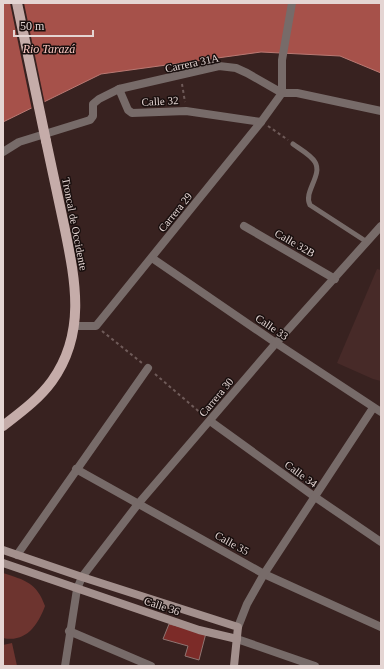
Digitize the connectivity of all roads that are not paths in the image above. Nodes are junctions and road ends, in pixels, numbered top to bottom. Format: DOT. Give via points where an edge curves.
graph roads {
  1 [pos="17,3"];
  2 [pos="292,3"];
  3 [pos="119,89"];
  4 [pos="282,93"];
  5 [pos="381,111"];
  6 [pos="261,122"];
  7 [pos="294,144"];
  8 [pos="3,152"];
  9 [pos="244,226"];
  10 [pos="381,226"];
  11 [pos="367,242"];
  12 [pos="152,258"];
  13 [pos="335,279"];
  14 [pos="75,326"];
  15 [pos="276,343"];
  16 [pos="148,368"];
  17 [pos="373,408"];
  18 [pos="381,412"];
  19 [pos="210,421"];
  20 [pos="3,426"];
  21 [pos="76,469"];
  22 [pos="315,497"];
  23 [pos="138,504"];
  24 [pos="381,542"];
  25 [pos="3,550"];
  26 [pos="17,555"];
  27 [pos="3,563"];
  28 [pos="264,574"];
  29 [pos="82,578"];
  30 [pos="77,589"];
  31 [pos="381,627"];
  32 [pos="238,628"];
  33 [pos="70,631"];
  34 [pos="237,639"];
  35 [pos="65,666"];
  36 [pos="151,666"];
  37 [pos="234,666"];
  38 [pos="315,666"];
  1 -- 14 [label="main road, Troncal de Occidente, bridge" via="76,289"];
  2 -- 4 [label="street" via="282,60"];
  3 -- 4 [label="street, Carrera 31A" via="219,66 236,68"];
  3 -- 6 [label="street, Calle 32" via="128,110 132,113 186,111"];
  3 -- 8 [label="street" via="93,104 93,116 90,120 19,142"];
  4 -- 5 [label="street, Carrera 31A" via="297,93"];
  4 -- 6 [label="street, Carrera 29"];
  6 -- 12 [label="street, Carrera 29"];
  7 -- 11 [label="lane" via="315,162 317,168 309,197 310,205"];
  9 -- 13 [label="street, Calle 32B"];
  10 -- 11 [label="street, Carrera 30"];
  11 -- 13 [label="street, Carrera 30"];
  12 -- 14 [label="street, Carrera 29" via="96,326"];
  12 -- 15 [label="street, Calle 33"];
  13 -- 15 [label="street, Carrera 30"];
  14 -- 20 [label="main road, Troncal de Occidente" via="67,354 53,380 37,399"];
  15 -- 17 [label="street, Calle 33"];
  15 -- 19 [label="street, Carrera 30"];
  16 -- 21 [label="street"];
  17 -- 18 [label="street, Calle 33"];
  17 -- 22 [label="street"];
  19 -- 22 [label="street, Calle 34"];
  19 -- 23 [label="street, Carrera 30"];
  21 -- 23 [label="street, Calle 35"];
  21 -- 26 [label="street"];
  22 -- 24 [label="street, Calle 34"];
  22 -- 28 [label="street"];
  23 -- 28 [label="street, Calle 35"];
  23 -- 29 [label="street, Carrera 30"];
  25 -- 26 [label="street, Calle 36"];
  26 -- 29 [label="street, Calle 36"];
  27 -- 30 [label="street, Calle 36"];
  28 -- 31 [label="street, Calle 35"];
  28 -- 32 [label="street" via="247,604"];
  29 -- 30 [label="street, Carrera 30"];
  29 -- 32 [label="street, Calle 36"];
  30 -- 33 [label="street, Carrera 30"];
  30 -- 34 [label="street, Calle 36" via="199,630"];
  32 -- 34 [label="street"];
  33 -- 35 [label="street, Carrera 30"];
  33 -- 36 [label="street"];
  34 -- 37 [label="street"];
  34 -- 38 [label="street, Calle 36"];
}
